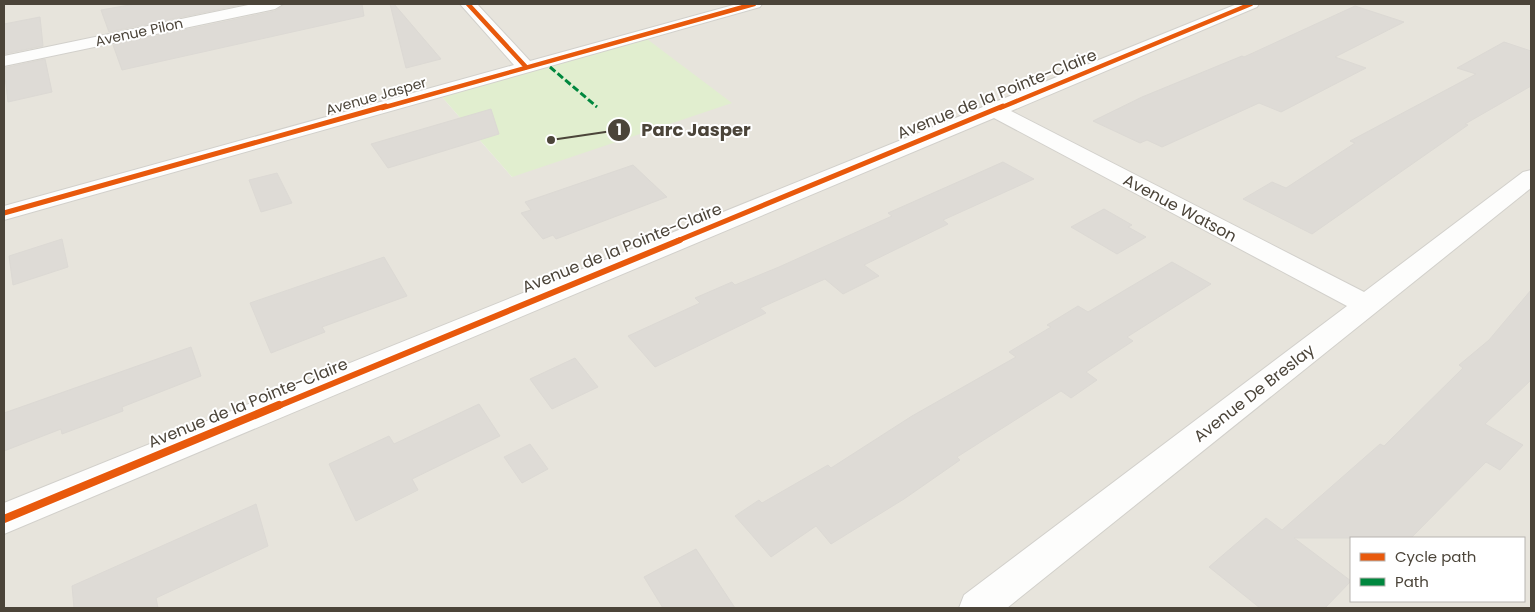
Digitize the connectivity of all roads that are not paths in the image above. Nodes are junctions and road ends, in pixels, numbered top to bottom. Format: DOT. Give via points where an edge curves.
graph roads {
  1 [pos="275,4"];
  2 [pos="468,4"];
  3 [pos="754,4"];
  4 [pos="1251,4"];
  5 [pos="4,61"];
  6 [pos="526,67"];
  7 [pos="994,110"];
  8 [pos="1531,177"];
  9 [pos="4,213"];
  10 [pos="1367,305"];
  11 [pos="4,519"];
  12 [pos="978,608"];
  1 -- 5 [label="street, Avenue Pilon"];
  2 -- 6 [label="street"];
  3 -- 6 [label="street, Avenue Jasper"];
  4 -- 7 [label="street, Avenue de la Pointe-Claire"];
  6 -- 9 [label="street, Avenue Jasper"];
  7 -- 10 [label="street, Avenue Watson"];
  7 -- 11 [label="street, Avenue de la Pointe-Claire"];
  8 -- 10 [label="street, Avenue De Breslay"];
  10 -- 12 [label="street, Avenue De Breslay"];
}
